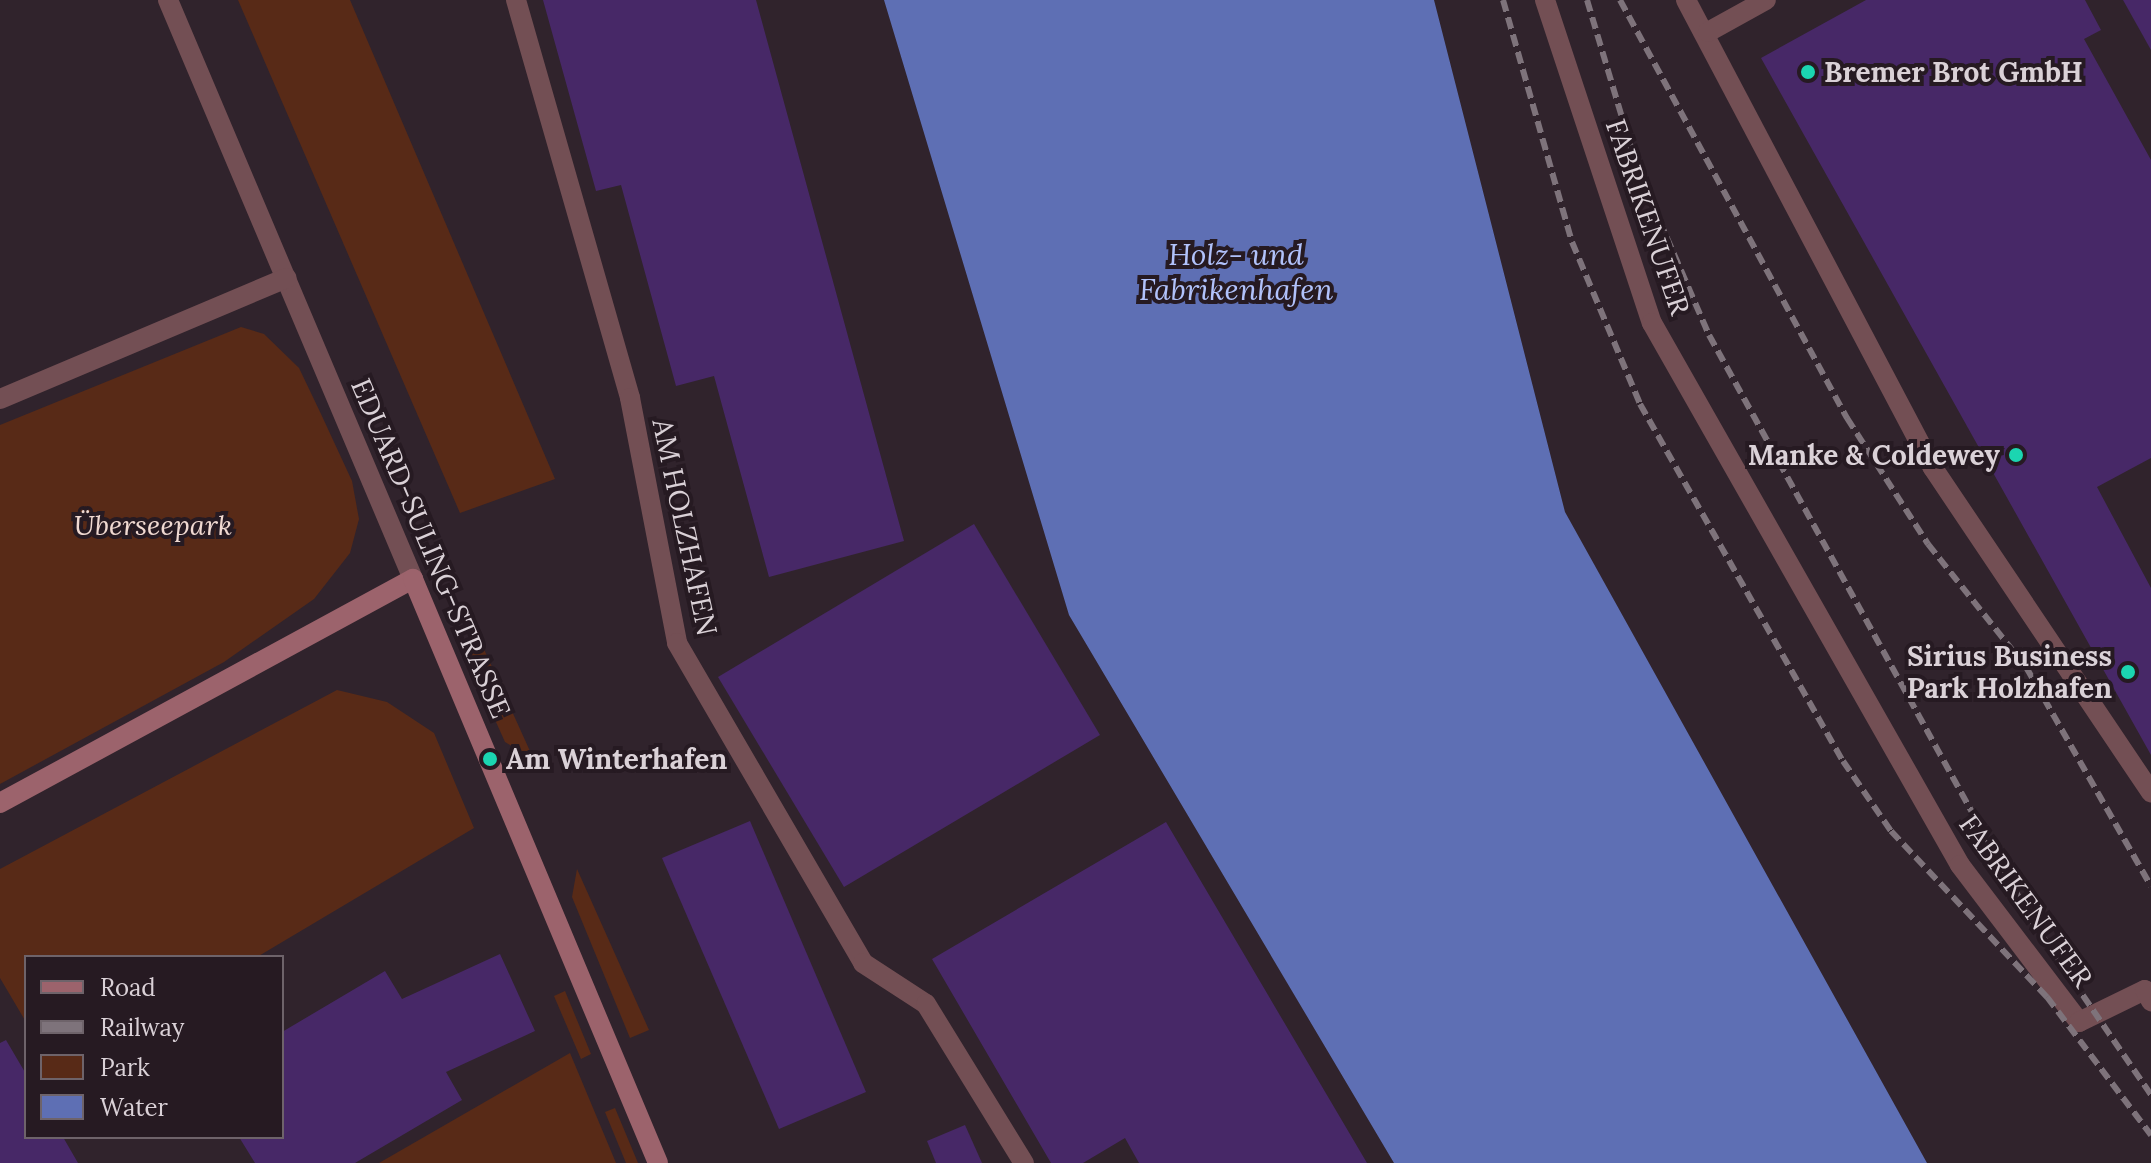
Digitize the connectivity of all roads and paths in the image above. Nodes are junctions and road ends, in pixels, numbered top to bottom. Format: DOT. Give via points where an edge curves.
graph roads {
  1 [pos="168,0"];
  2 [pos="516,0"];
  3 [pos="1545,0"];
  4 [pos="1686,0"];
  5 [pos="1766,0"];
  6 [pos="1708,32"];
  7 [pos="286,278"];
  8 [pos="0,399"];
  9 [pos="413,579"];
  10 [pos="2151,792"];
  11 [pos="0,803"];
  12 [pos="2151,1001"];
  13 [pos="658,1163"];
  14 [pos="1024,1163"];
  1 -- 7 [label="street, EDUARD-SULING-STRASSE"];
  2 -- 14 [label="street, AM HOLZHAFEN" via="630,398 677,643 863,963 926,1004"];
  3 -- 12 [label="street, FABRIKENUFER" via="1652,323 1960,865 2079,1022 2145,990"];
  4 -- 6 [label="street"];
  5 -- 6 [label="street"];
  6 -- 10 [label="street" via="1933,468"];
  7 -- 8 [label="street"];
  7 -- 9 [label="street, EDUARD-SULING-STRASSE"];
  9 -- 11 [label="street"];
  9 -- 13 [label="street, EDUARD-SULING-STRASSE"];
}
